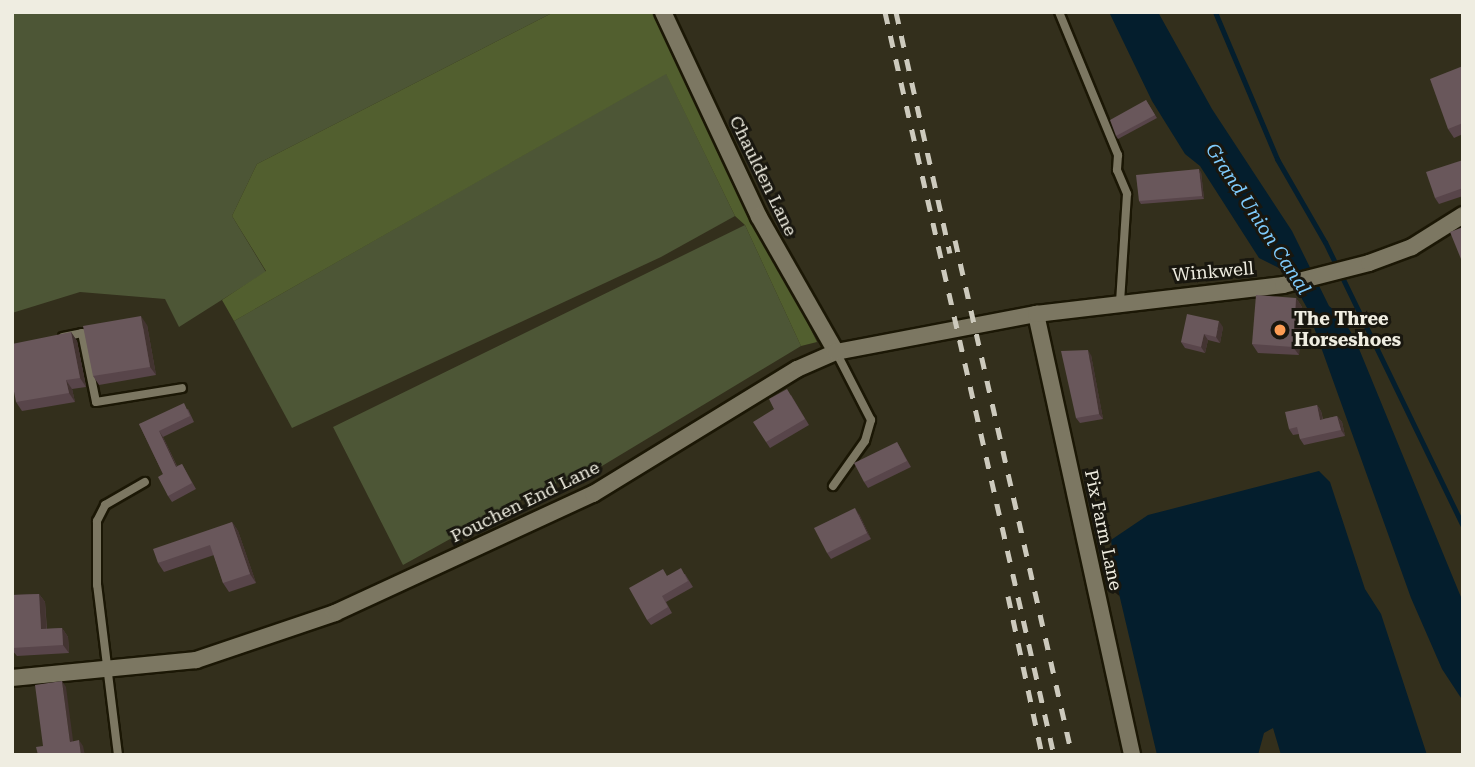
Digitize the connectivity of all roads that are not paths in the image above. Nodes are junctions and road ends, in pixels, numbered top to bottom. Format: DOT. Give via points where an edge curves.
graph roads {
  1 [pos="663,12"];
  2 [pos="1059,12"];
  3 [pos="1463,215"];
  4 [pos="1120,302"];
  5 [pos="1036,313"];
  6 [pos="47,340"];
  7 [pos="836,352"];
  8 [pos="182,388"];
  9 [pos="145,482"];
  10 [pos="833,486"];
  11 [pos="106,668"];
  12 [pos="12,678"];
  13 [pos="118,755"];
  14 [pos="1132,755"];
  1 -- 7 [label="street, Chaulden Lane" via="759,216"];
  2 -- 4 [label="lane" via="1118,155 1117,170 1127,194"];
  3 -- 4 [label="street, Winkwell" via="1412,247 1283,285"];
  4 -- 5 [label="street, Winkwell"];
  5 -- 7 [label="street, Pouchen End Lane"];
  5 -- 14 [label="street, Pix Farm Lane"];
  6 -- 8 [label="lane" via="82,333 96,402"];
  7 -- 10 [label="lane" via="871,420 865,441"];
  7 -- 11 [label="street, Pouchen End Lane" via="797,369 593,494 335,613 195,660"];
  9 -- 11 [label="lane" via="105,505 97,521 97,585"];
  11 -- 12 [label="street, Pouchen End Lane"];
  11 -- 13 [label="lane"];
}
